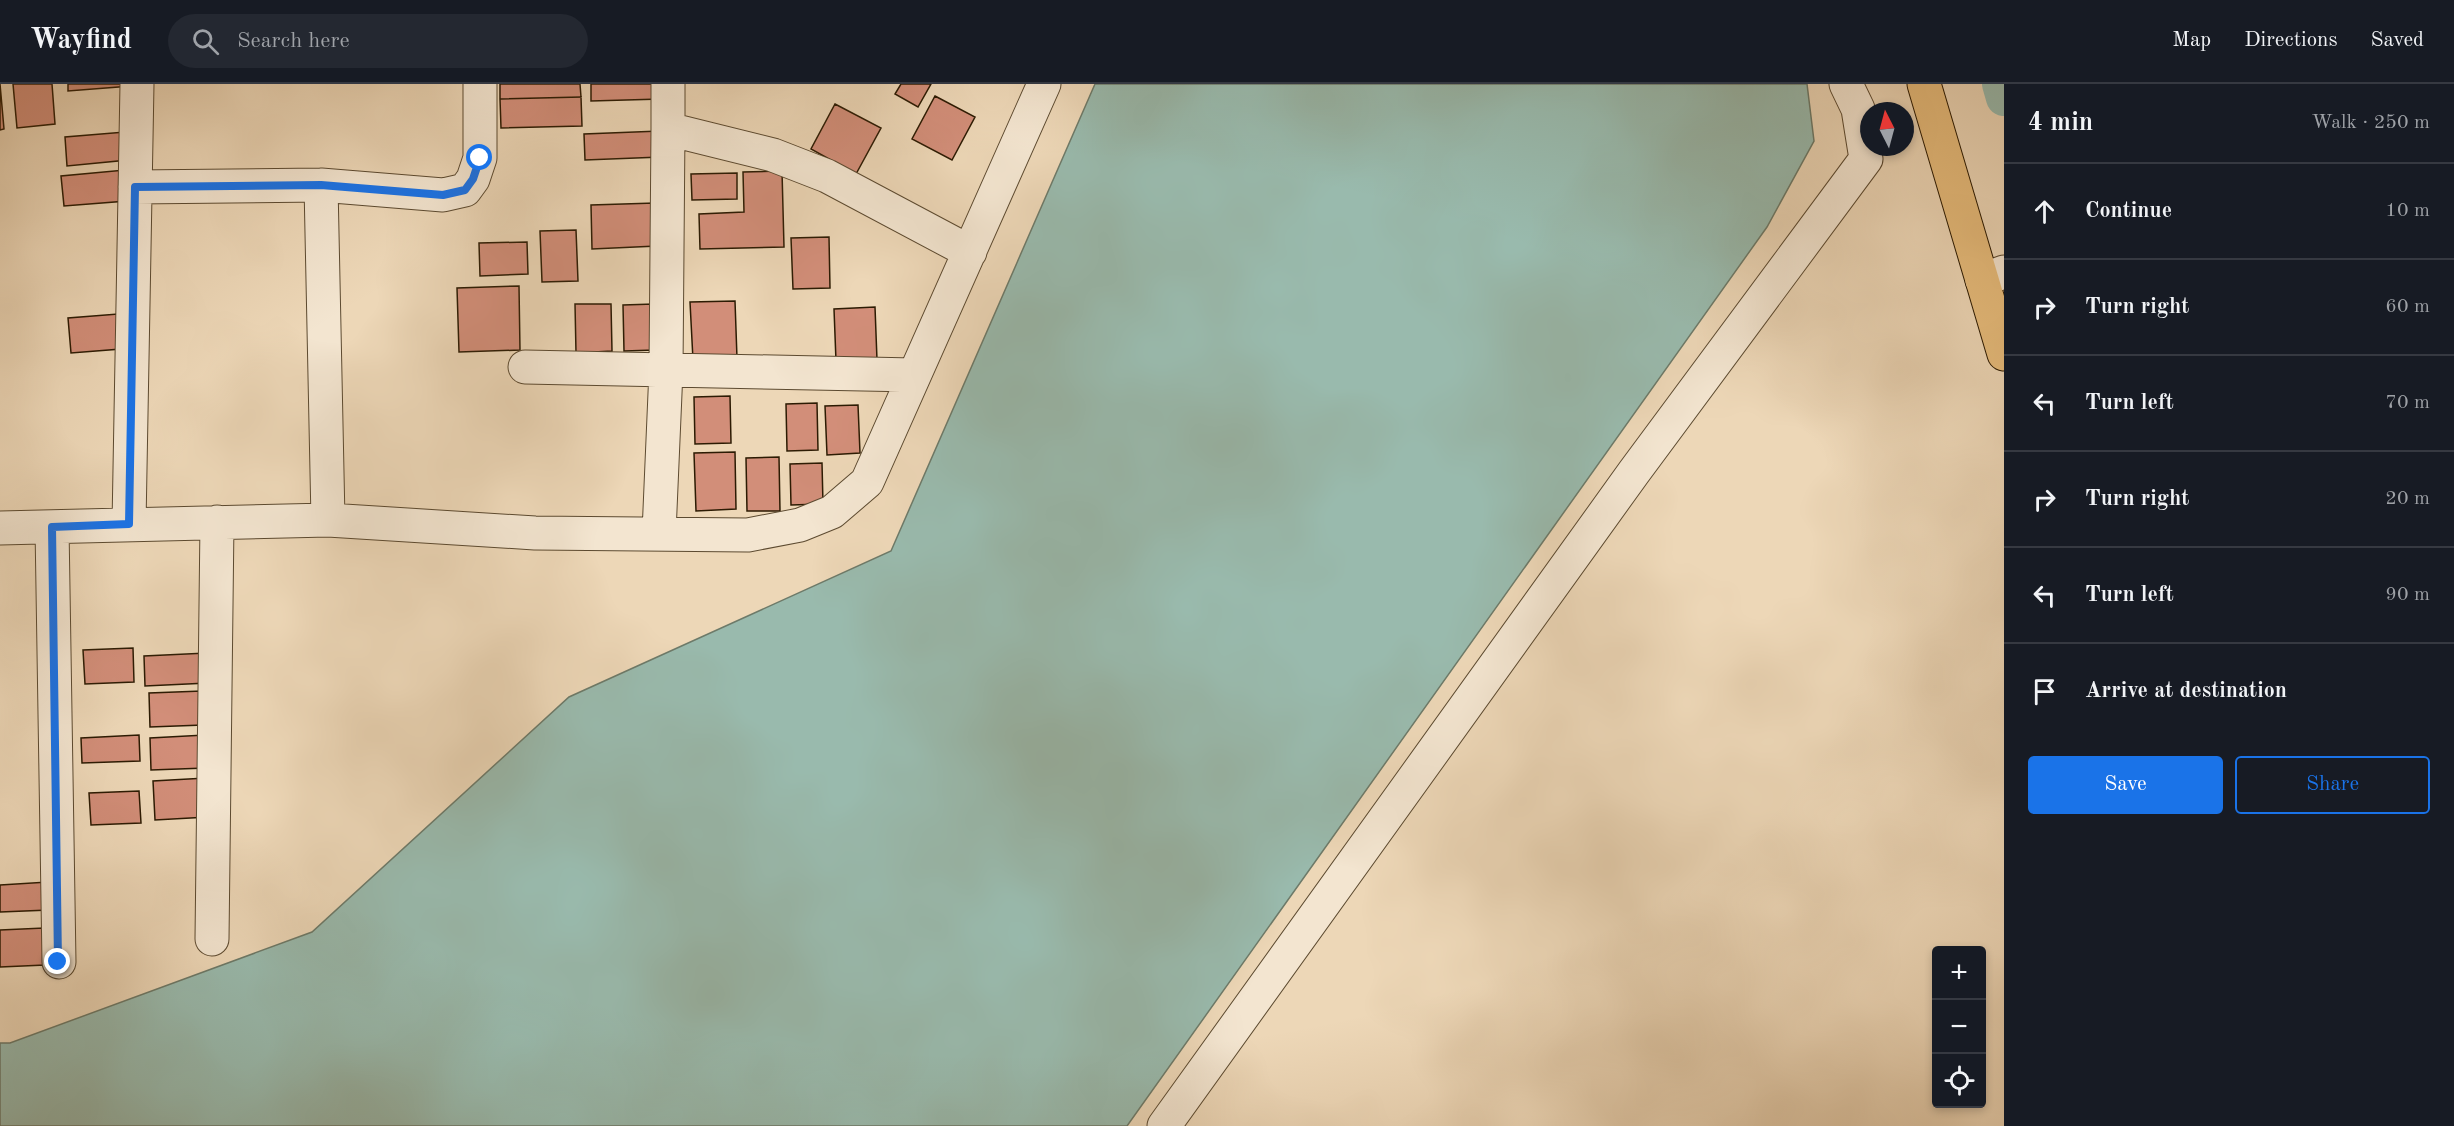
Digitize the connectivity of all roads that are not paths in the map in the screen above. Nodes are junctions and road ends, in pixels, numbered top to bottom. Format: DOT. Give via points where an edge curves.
graph roads {
  1 [pos="137,84"];
  2 [pos="480,84"];
  3 [pos="668,84"];
  4 [pos="1044,84"];
  5 [pos="1846,84"];
  6 [pos="1924,84"];
  7 [pos="668,129"];
  8 [pos="321,185"];
  9 [pos="135,187"];
  10 [pos="970,252"];
  11 [pos="1990,277"];
  12 [pos="2004,354"];
  13 [pos="525,367"];
  14 [pos="666,370"];
  15 [pos="914,375"];
  16 [pos="328,520"];
  17 [pos="217,522"];
  18 [pos="129,524"];
  19 [pos="52,527"];
  20 [pos="0,528"];
  21 [pos="659,533"];
  22 [pos="212,939"];
  23 [pos="58,962"];
  24 [pos="1164,1126"];
  1 -- 9 [label="street"];
  2 -- 8 [label="street" via="480,158 465,190 443,195"];
  3 -- 7 [label="street"];
  4 -- 10 [label="street"];
  5 -- 24 [label="street" via="1858,109 1866,159 1634,472"];
  6 -- 11 [label="main road"];
  7 -- 10 [label="street" via="773,156 827,176"];
  7 -- 14 [label="street"];
  8 -- 9 [label="street"];
  8 -- 16 [label="street"];
  9 -- 18 [label="street"];
  10 -- 15 [label="street"];
  11 -- 12 [label="main road"];
  13 -- 14 [label="street"];
  14 -- 15 [label="street"];
  14 -- 21 [label="street"];
  15 -- 21 [label="street" via="867,482 832,512 800,525 748,535"];
  16 -- 17 [label="street"];
  16 -- 21 [label="street" via="535,533"];
  17 -- 18 [label="street"];
  17 -- 22 [label="street"];
  18 -- 19 [label="street"];
  19 -- 20 [label="street"];
  19 -- 23 [label="street"];
}
